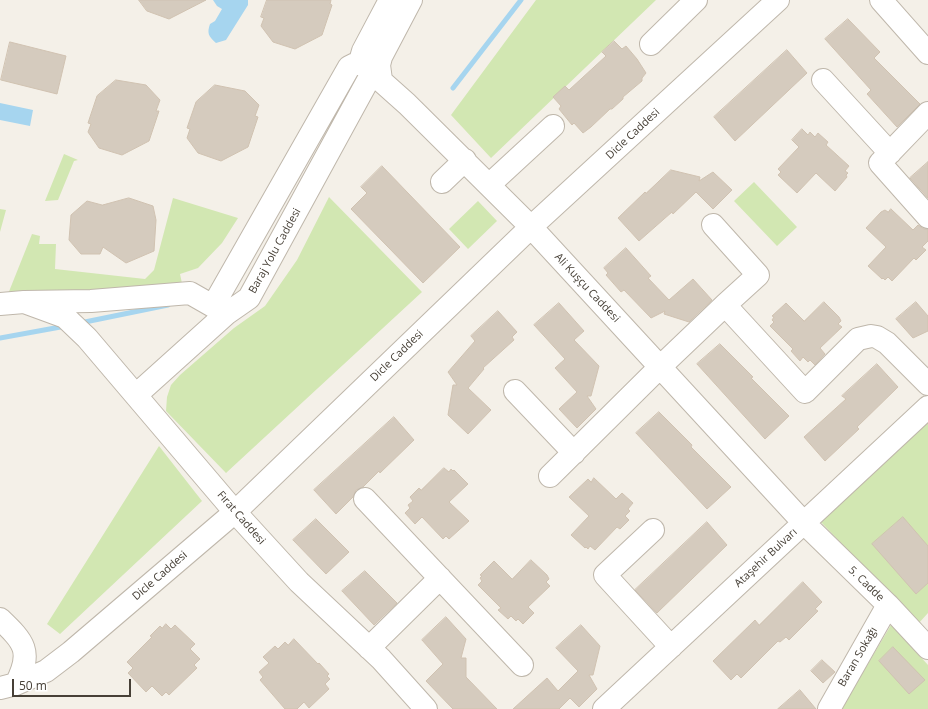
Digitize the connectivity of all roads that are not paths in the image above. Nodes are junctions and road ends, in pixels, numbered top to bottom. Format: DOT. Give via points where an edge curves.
graph roads {
  1 [pos="390,0"];
  2 [pos="411,0"];
  3 [pos="696,0"];
  4 [pos="778,0"];
  5 [pos="881,0"];
  6 [pos="651,44"];
  7 [pos="928,53"];
  8 [pos="371,72"];
  9 [pos="823,80"];
  10 [pos="928,113"];
  11 [pos="553,126"];
  12 [pos="890,153"];
  13 [pos="465,160"];
  14 [pos="442,182"];
  15 [pos="489,185"];
  16 [pos="928,217"];
  17 [pos="713,225"];
  18 [pos="531,227"];
  19 [pos="24,302"];
  20 [pos="0,304"];
  21 [pos="725,305"];
  22 [pos="220,310"];
  23 [pos="660,367"];
  24 [pos="928,384"];
  25 [pos="514,391"];
  26 [pos="136,395"];
  27 [pos="928,407"];
  28 [pos="574,453"];
  29 [pos="550,476"];
  30 [pos="365,499"];
  31 [pos="235,512"];
  32 [pos="803,522"];
  33 [pos="653,530"];
  34 [pos="440,578"];
  35 [pos="888,605"];
  36 [pos="0,619"];
  37 [pos="671,647"];
  38 [pos="369,648"];
  39 [pos="928,648"];
  40 [pos="522,665"];
  41 [pos="8,686"];
  42 [pos="426,709"];
  43 [pos="604,709"];
  44 [pos="828,709"];
  1 -- 8 [label="street" via="361,58"];
  2 -- 8 [label="street" via="379,65"];
  3 -- 6 [label="street"];
  4 -- 18 [label="street, Dicle Caddesi"];
  5 -- 7 [label="street"];
  8 -- 13 [label="street, Ali Kuşçu Caddesi"];
  8 -- 22 [label="street" via="355,64 349,67"];
  9 -- 12 [label="street"];
  10 -- 12 [label="street"];
  11 -- 15 [label="street"];
  12 -- 16 [label="street" via="880,163"];
  13 -- 14 [label="street"];
  13 -- 15 [label="street, Ali Kuşçu Caddesi"];
  15 -- 18 [label="street, Ali Kuşçu Caddesi"];
  17 -- 21 [label="street" via="758,276"];
  18 -- 23 [label="street, Ali Kuşçu Caddesi"];
  18 -- 31 [label="street, Dicle Caddesi"];
  19 -- 20 [label="street"];
  19 -- 22 [label="street" via="91,301 190,293"];
  19 -- 26 [label="street, Fırat Caddesi" via="66,318"];
  21 -- 23 [label="street"];
  21 -- 24 [label="street" via="805,392 858,339 871,336 887,343"];
  22 -- 26 [label="street"];
  23 -- 28 [label="street"];
  23 -- 32 [label="street, Ali Kuşçu Caddesi"];
  25 -- 28 [label="street"];
  26 -- 31 [label="street, Fırat Caddesi"];
  27 -- 32 [label="street, Ataşehir Bulvarı"];
  28 -- 29 [label="street"];
  30 -- 34 [label="street"];
  31 -- 38 [label="street, Fırat Caddesi" via="298,582"];
  31 -- 41 [label="street, Dicle Caddesi" via="71,652 46,671"];
  32 -- 35 [label="street, 5. Cadde"];
  32 -- 37 [label="street, Ataşehir Bulvarı"];
  33 -- 37 [label="street" via="605,575"];
  34 -- 38 [label="street"];
  34 -- 40 [label="street"];
  35 -- 39 [label="street, 5. Cadde"];
  35 -- 44 [label="street, Baran Sokağı"];
  36 -- 41 [label="street" via="18,637 25,651 21,674"];
  37 -- 43 [label="street, Ataşehir Bulvarı"];
  38 -- 42 [label="street, Fırat Caddesi"];
}
